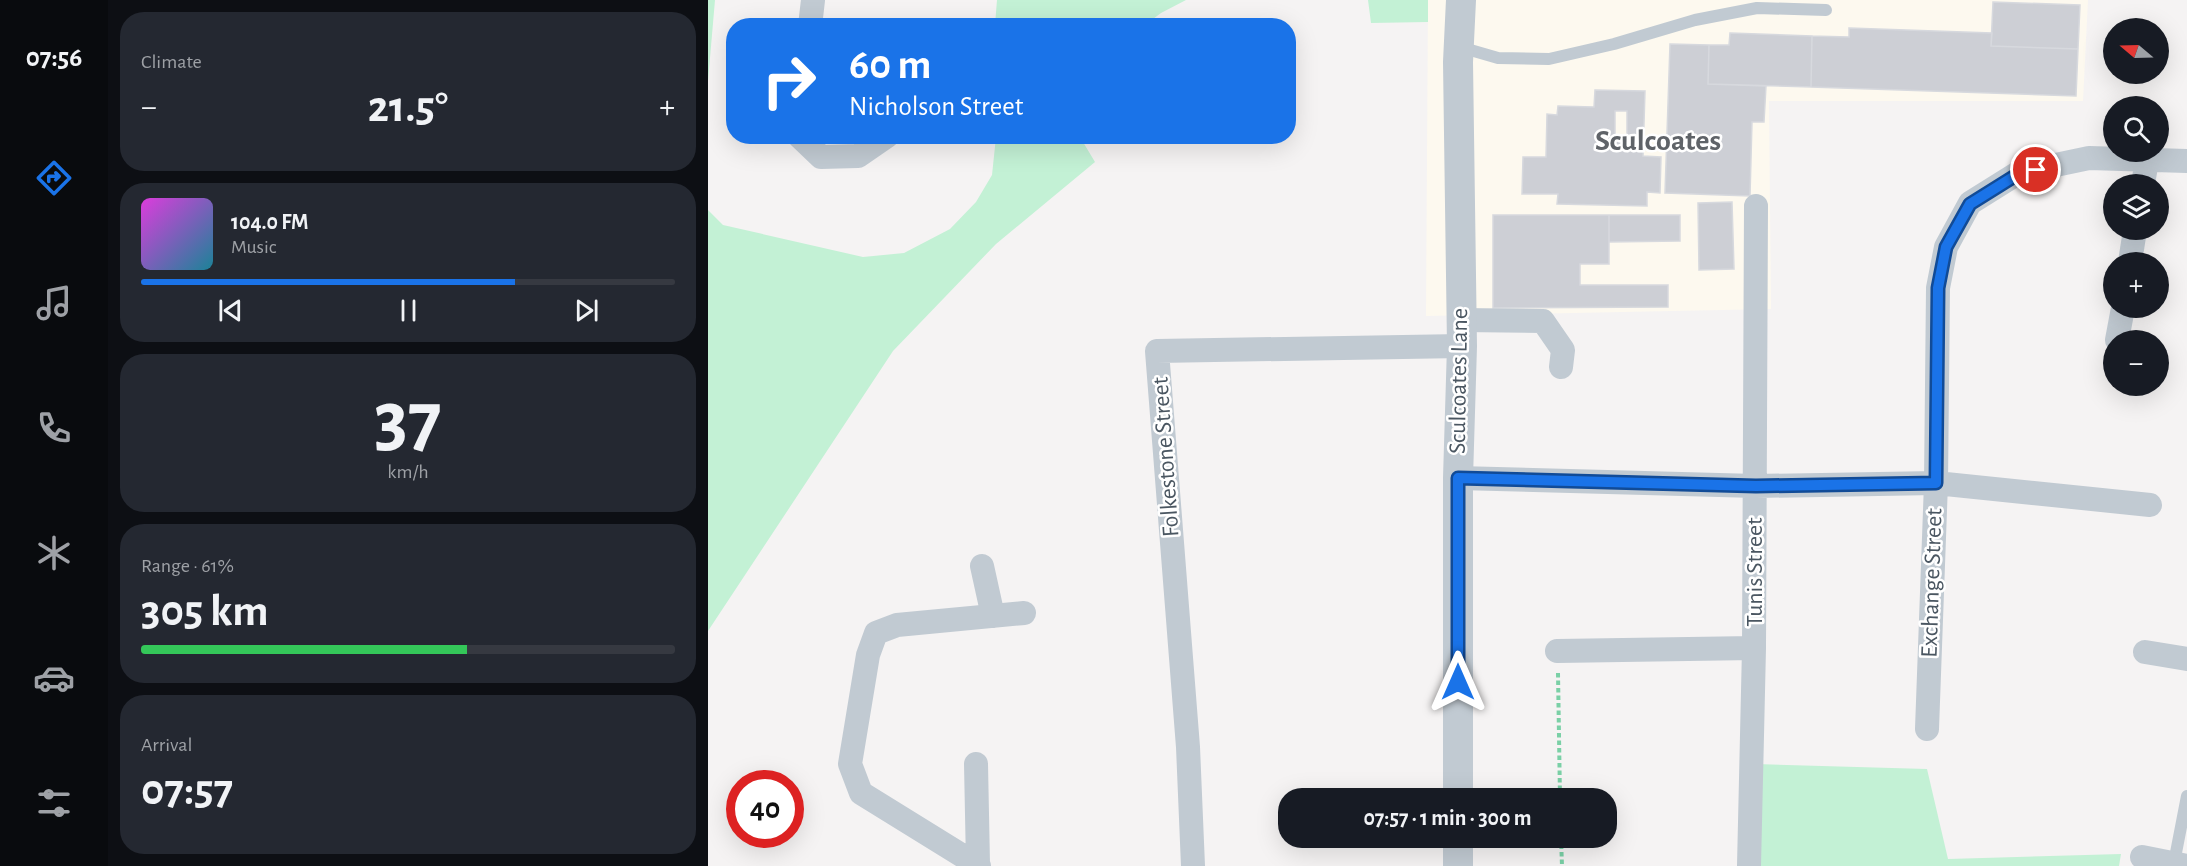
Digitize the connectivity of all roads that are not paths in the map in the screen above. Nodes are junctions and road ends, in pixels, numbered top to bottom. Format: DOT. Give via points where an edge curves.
graph roads {
  1 [pos="813,0"];
  2 [pos="1461,0"];
  3 [pos="1826,10"];
  4 [pos="811,18"];
  5 [pos="1458,47"];
  6 [pos="807,144"];
  7 [pos="875,144"];
  8 [pos="2103,158"];
  9 [pos="2169,161"];
  10 [pos="2187,161"];
  11 [pos="1756,206"];
  12 [pos="1461,333"];
  13 [pos="1561,367"];
  14 [pos="1458,478"];
  15 [pos="1936,483"];
  16 [pos="1756,486"];
  17 [pos="2150,505"];
  18 [pos="982,566"];
  19 [pos="1024,613"];
  20 [pos="993,616"];
  21 [pos="1754,648"];
  22 [pos="1557,651"];
  23 [pos="2145,652"];
  24 [pos="2187,659"];
  25 [pos="1927,729"];
  26 [pos="976,765"];
  27 [pos="1458,788"];
  28 [pos="2187,796"];
  29 [pos="1458,848"];
  30 [pos="2142,857"];
  31 [pos="2180,864"];
  32 [pos="979,865"];
  33 [pos="1193,866"];
  34 [pos="1458,866"];
  35 [pos="1749,866"];
  1 -- 4 [label="street"];
  2 -- 5 [label="street, Sculcoates Lane"];
  3 -- 5 [label="lane" via="1757,8 1695,20 1549,60 1498,58"];
  5 -- 12 [label="street, Sculcoates Lane"];
  6 -- 7 [label="street" via="821,157 858,156"];
  8 -- 15 [label="street, Exchange Street" via="2018,174 1970,204 1946,247 1938,288"];
  9 -- 10 [label="street, Exchange Street"];
  11 -- 16 [label="street, Tunis Street"];
  12 -- 13 [label="street" via="1543,321 1563,350"];
  12 -- 14 [label="street, Sculcoates Lane"];
  12 -- 33 [label="street, Folkestone Street" via="1157,351 1188,747"];
  14 -- 16 [label="street"];
  14 -- 27 [label="street, Sculcoates Lane"];
  15 -- 16 [label="street"];
  15 -- 17 [label="street"];
  15 -- 25 [label="street, Exchange Street"];
  16 -- 21 [label="street, Tunis Street"];
  18 -- 20 [label="street"];
  19 -- 20 [label="street"];
  20 -- 32 [label="street" via="897,626 876,633 868,655 850,764 861,793"];
  21 -- 22 [label="street"];
  21 -- 35 [label="street, Tunis Street"];
  23 -- 24 [label="street"];
  26 -- 32 [label="street"];
  28 -- 31 [label="lane"];
  29 -- 34 [label="street"];
  30 -- 31 [label="street"];
}
